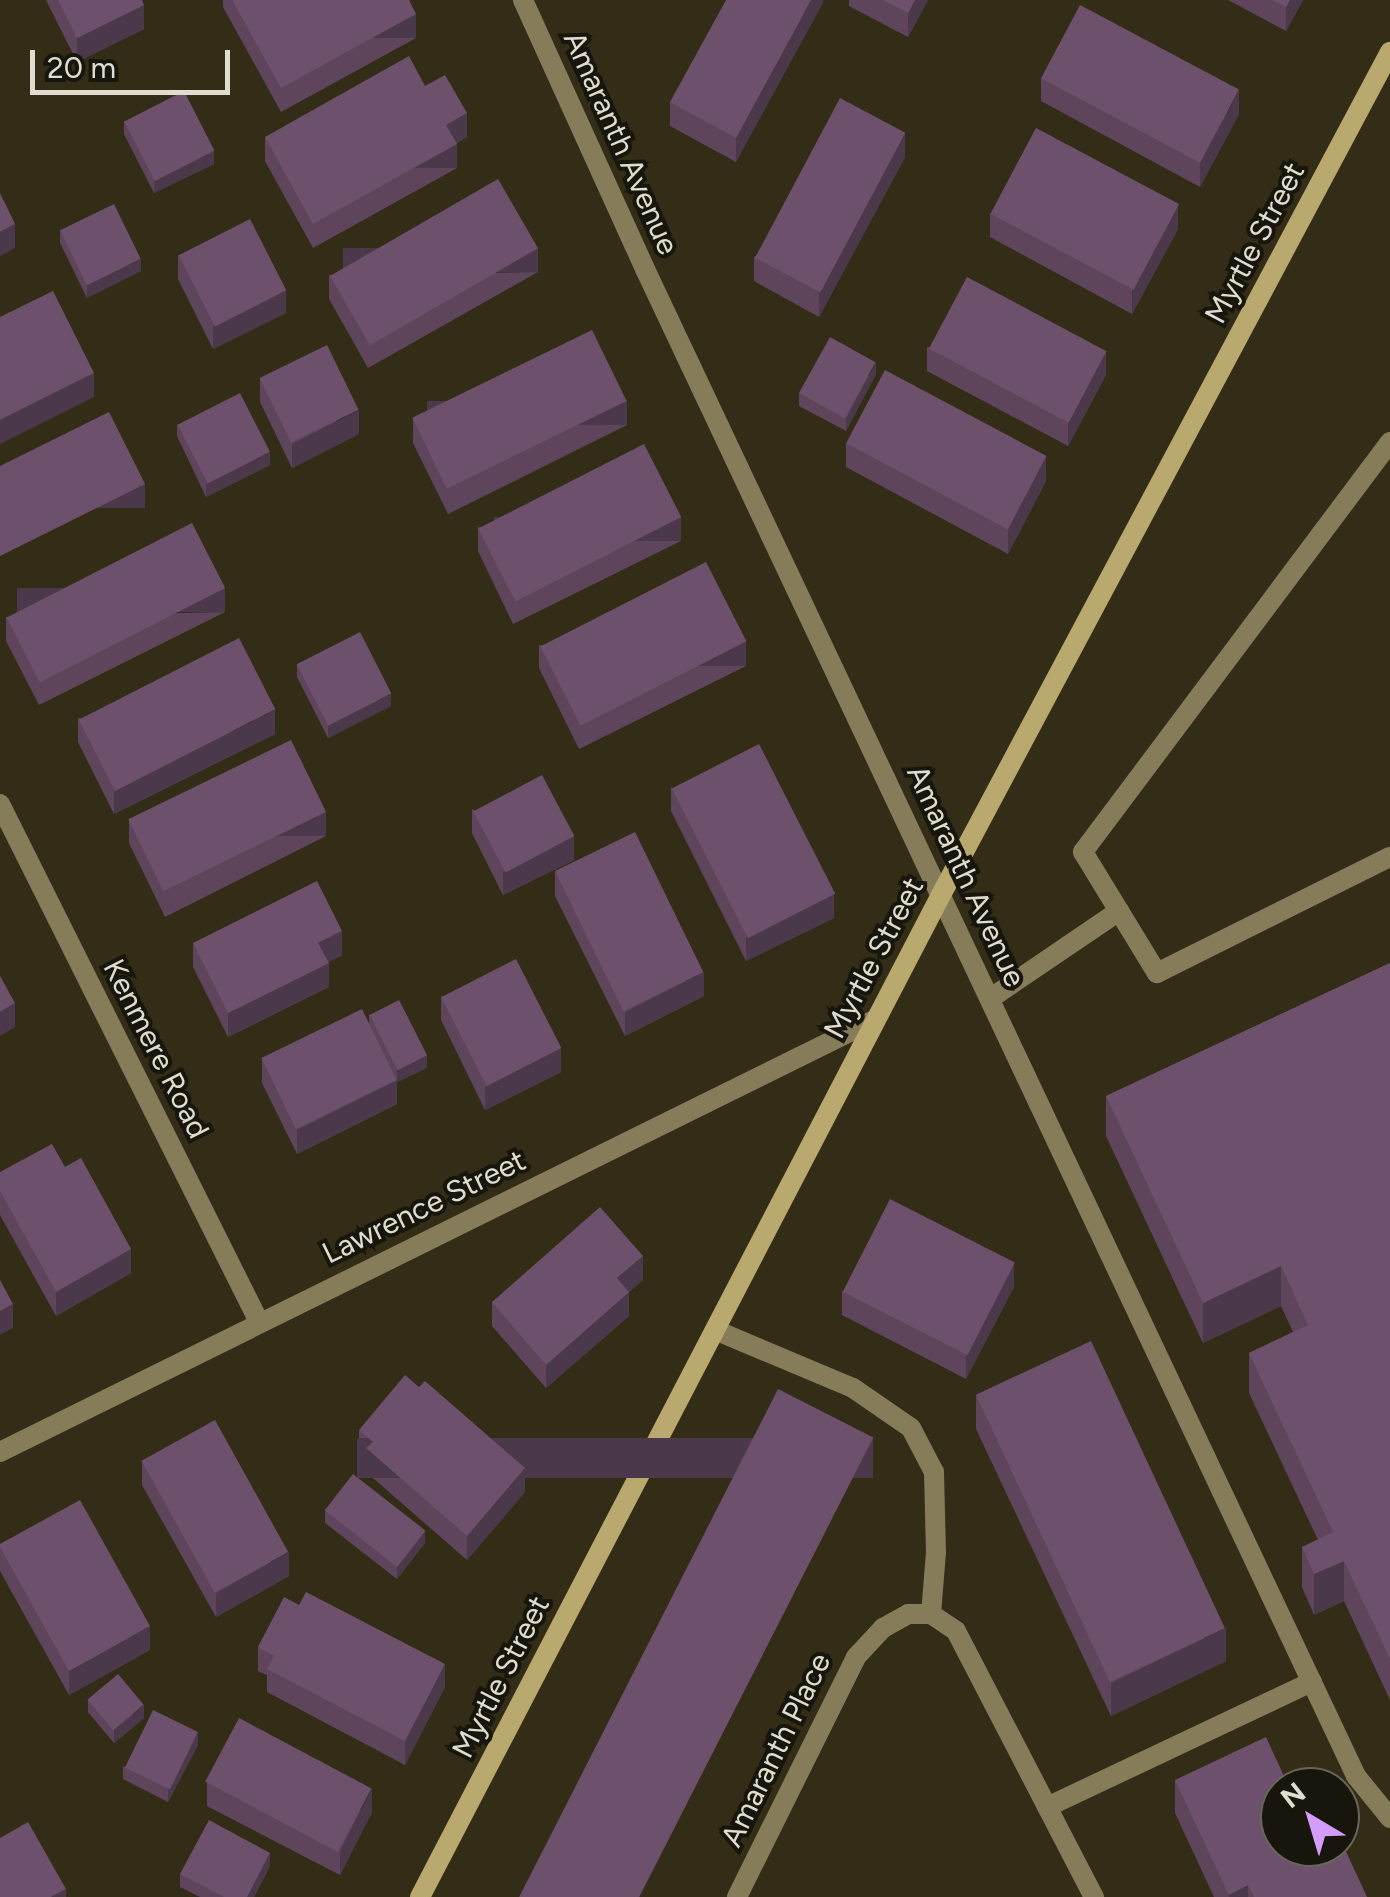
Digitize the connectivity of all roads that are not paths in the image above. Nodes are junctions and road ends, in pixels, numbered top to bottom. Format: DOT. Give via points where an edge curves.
graph roads {
  1 [pos="523,0"];
  2 [pos="1390,52"];
  3 [pos="1390,442"];
  4 [pos="0,804"];
  5 [pos="1390,857"];
  6 [pos="942,892"];
  7 [pos="1118,911"];
  8 [pos="991,998"];
  9 [pos="876,1018"];
  10 [pos="259,1322"];
  11 [pos="715,1330"];
  12 [pos="0,1452"];
  13 [pos="930,1614"];
  14 [pos="1312,1682"];
  15 [pos="1048,1808"];
  16 [pos="1390,1818"];
  17 [pos="420,1897"];
  18 [pos="737,1897"];
  19 [pos="1094,1897"];
  1 -- 6 [label="street, Amaranth Avenue"];
  2 -- 6 [label="street, Myrtle Street"];
  3 -- 7 [label="street" via="1082,852"];
  4 -- 10 [label="street, Kenmere Road"];
  5 -- 7 [label="street" via="1156,973"];
  6 -- 8 [label="street, Amaranth Avenue"];
  6 -- 9 [label="street, Myrtle Street"];
  7 -- 8 [label="street"];
  8 -- 14 [label="street, Amaranth Avenue"];
  9 -- 10 [label="street, Lawrence Street"];
  9 -- 11 [label="street, Myrtle Street"];
  10 -- 12 [label="street, Lawrence Street"];
  11 -- 13 [label="street" via="853,1388 911,1428 934,1472"];
  11 -- 17 [label="street, Myrtle Street"];
  13 -- 15 [label="street" via="956,1631"];
  13 -- 18 [label="street, Amaranth Place" via="908,1614 883,1628 856,1657"];
  14 -- 15 [label="street"];
  14 -- 16 [label="street, Amaranth Avenue" via="1356,1776"];
  15 -- 19 [label="street"];
}
